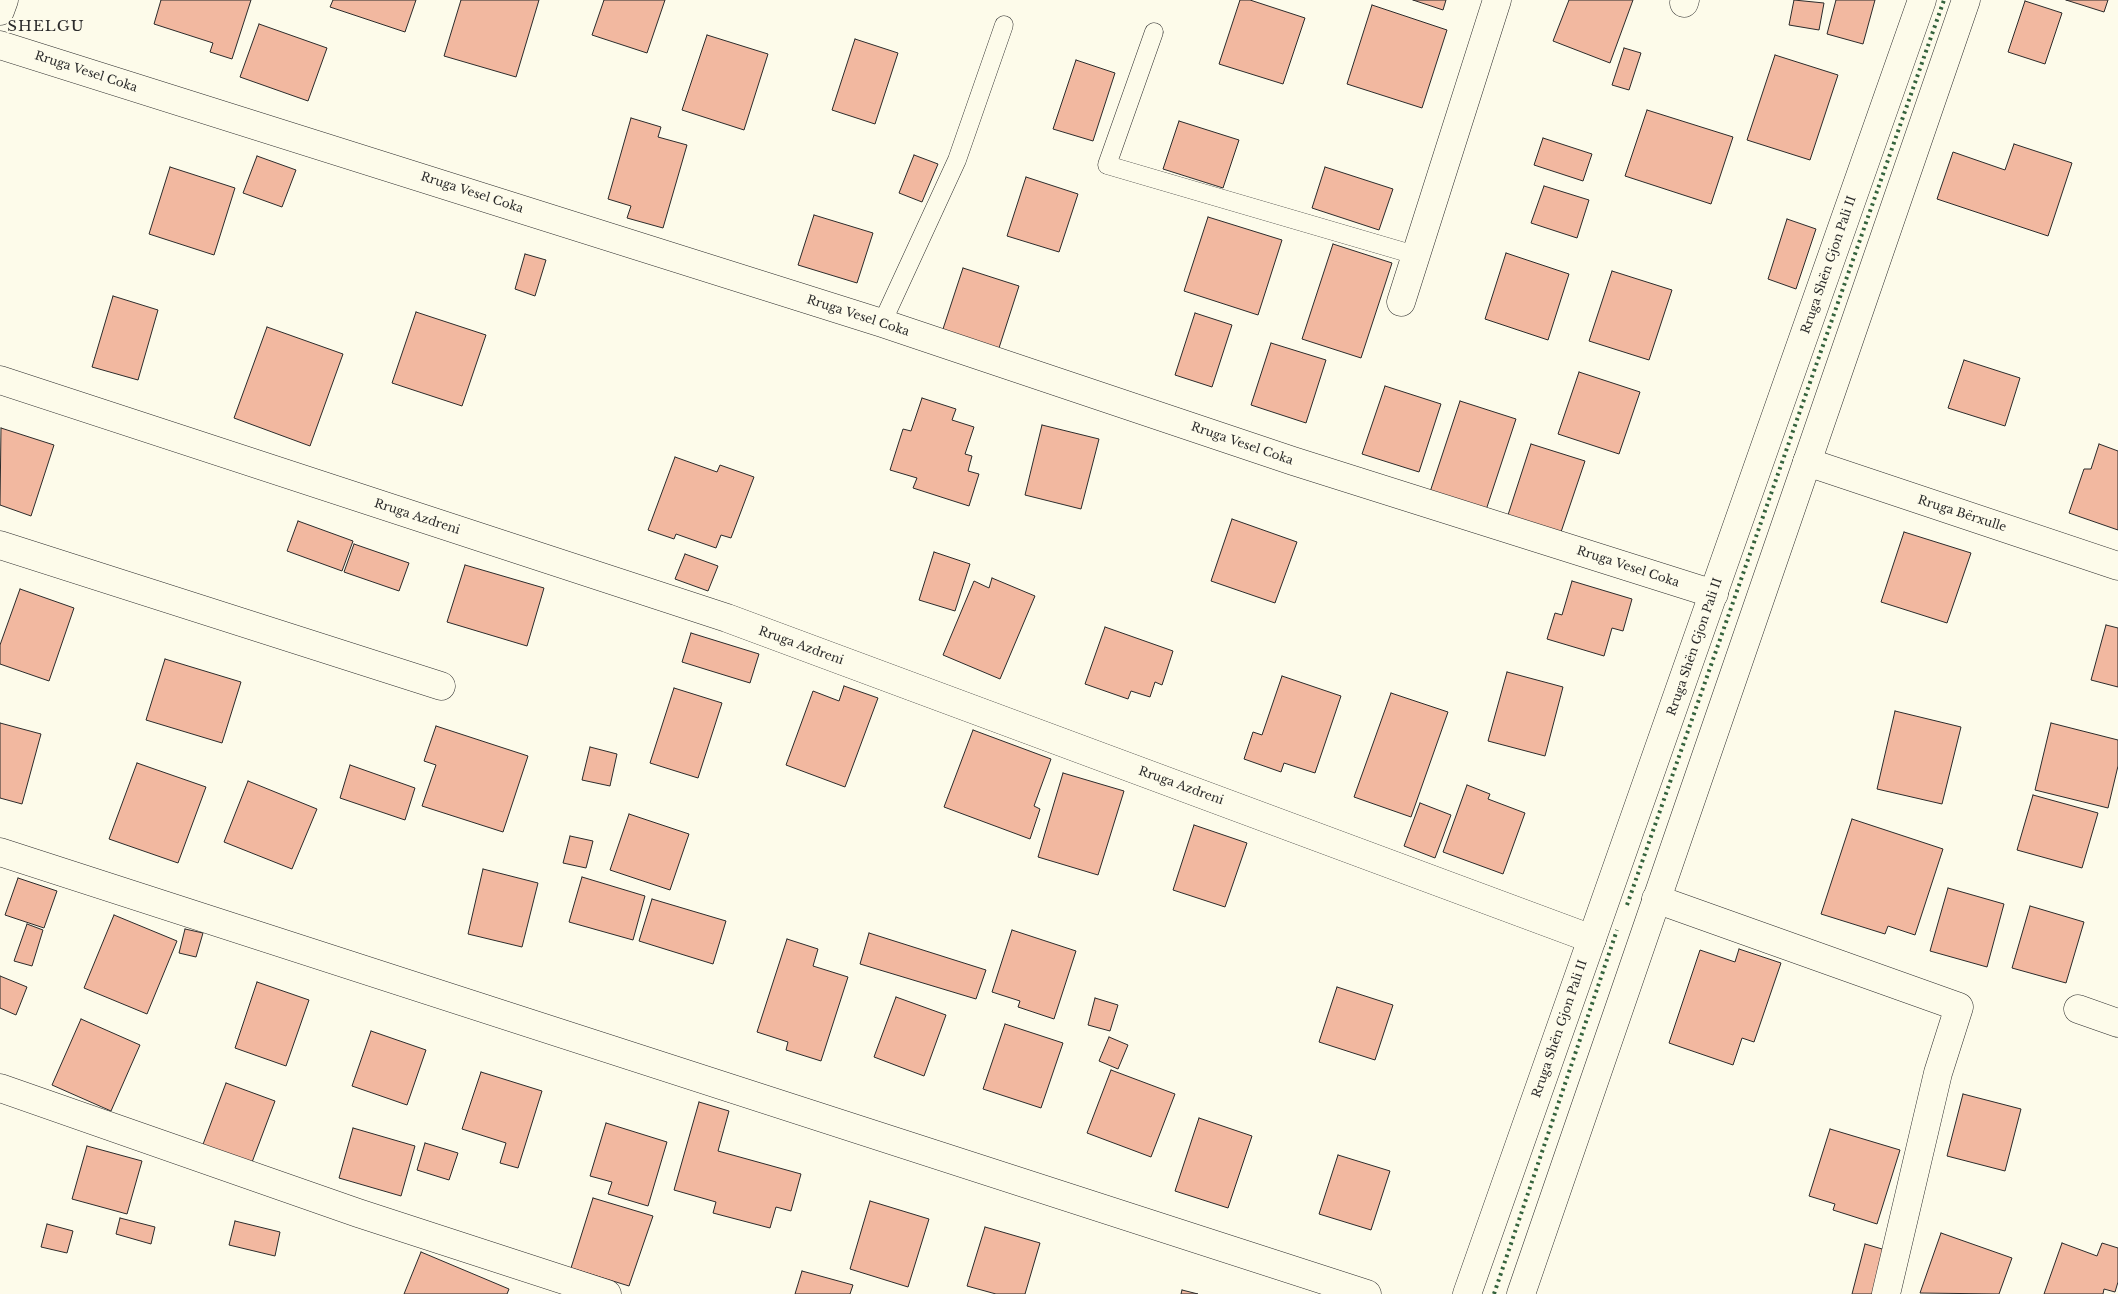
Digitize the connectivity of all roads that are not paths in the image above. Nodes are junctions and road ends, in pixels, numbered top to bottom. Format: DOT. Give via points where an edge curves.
graph roads {
  1 [pos="4,0"];
  2 [pos="1496,0"];
  3 [pos="1922,0"];
  4 [pos="1966,0"];
  5 [pos="0,11"];
  6 [pos="1004,25"];
  7 [pos="1154,32"];
  8 [pos="0,45"];
  9 [pos="1415,255"];
  10 [pos="1401,302"];
  11 [pos="882,323"];
  12 [pos="0,380"];
  13 [pos="1807,462"];
  14 [pos="0,545"];
  15 [pos="2118,566"];
  16 [pos="1714,594"];
  17 [pos="441,686"];
  18 [pos="0,852"];
  19 [pos="1656,899"];
  20 [pos="1592,939"];
  21 [pos="2078,1010"];
  22 [pos="2118,1023"];
  23 [pos="0,1088"];
  24 [pos="607,1294"];
  25 [pos="1367,1294"];
  26 [pos="1467,1294"];
  27 [pos="1521,1294"];
  28 [pos="1886,1294"];
  1 -- 5 [label="street"];
  2 -- 9 [label="street"];
  3 -- 16 [label="street, Rruga Shën Gjon Pali II"];
  4 -- 13 [label="street"];
  6 -- 11 [label="lane" via="957,160"];
  7 -- 9 [label="lane" via="1107,165"];
  8 -- 11 [label="street, Rruga Vesel Coka"];
  9 -- 10 [label="street"];
  11 -- 16 [label="street, Rruga Vesel Coka" via="1293,461"];
  12 -- 20 [label="street, Rruga Azdreni" via="727,618"];
  13 -- 15 [label="street, Rruga Bërxulle"];
  13 -- 19 [label="street"];
  14 -- 17 [label="street"];
  16 -- 20 [label="street, Rruga Shën Gjon Pali II"];
  18 -- 25 [label="street"];
  19 -- 27 [label="street"];
  19 -- 28 [label="street" via="1959,1006 1938,1073"];
  20 -- 26 [label="street, Rruga Shën Gjon Pali II"];
  21 -- 22 [label="street"];
  23 -- 24 [label="street" via="358,1213"];
}
